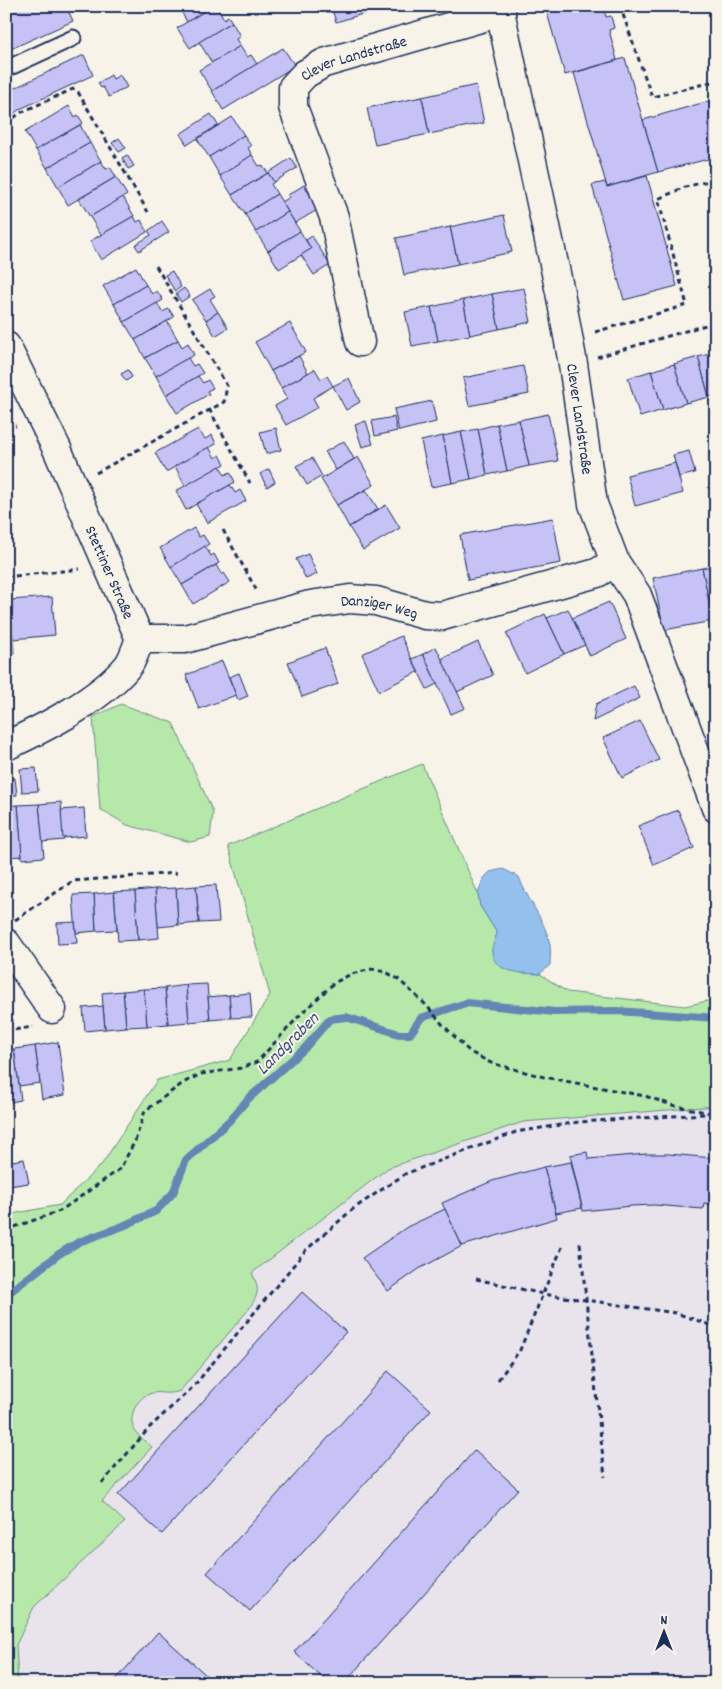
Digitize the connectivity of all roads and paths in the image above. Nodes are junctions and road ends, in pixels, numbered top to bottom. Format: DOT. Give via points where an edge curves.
graph roads {
  1 [pos="620,6"];
  2 [pos="500,9"];
  3 [pos="73,38"];
  4 [pos="6,69"];
  5 [pos="716,81"];
  6 [pos="6,123"];
  7 [pos="716,179"];
  8 [pos="148,212"];
  9 [pos="156,266"];
  10 [pos="716,322"];
  11 [pos="360,342"];
  12 [pos="6,346"];
  13 [pos="571,352"];
  14 [pos="208,410"];
  15 [pos="250,483"];
  16 [pos="73,486"];
  17 [pos="223,530"];
  18 [pos="615,562"];
  19 [pos="108,566"];
  20 [pos="6,577"];
  21 [pos="256,620"];
  22 [pos="140,639"];
  23 [pos="6,746"];
  24 [pos="716,808"];
  25 [pos="177,873"];
  26 [pos="10,932"];
  27 [pos="52,1009"];
  28 [pos="710,1113"];
  29 [pos="716,1113"];
  30 [pos="6,1230"];
  31 [pos="580,1243"];
  32 [pos="562,1247"];
  33 [pos="476,1279"];
  34 [pos="543,1294"];
  35 [pos="586,1301"];
  36 [pos="716,1327"];
  37 [pos="498,1380"];
  38 [pos="605,1477"];
  39 [pos="102,1483"];
  1 -- 5 [label="path" via="652,97"];
  2 -- 11 [label="street, Clever Landstraße" via="324,63 305,74 292,87 292,107 334,217"];
  2 -- 13 [label="street, Clever Landstraße"];
  3 -- 4 [label="lane"];
  6 -- 8 [label="path" via="22,112 73,89 78,92"];
  7 -- 13 [label="path" via="685,187 658,199 687,305"];
  9 -- 14 [label="path" via="227,386 224,402"];
  10 -- 13 [label="path"];
  12 -- 16 [label="street, Stettiner Straße"];
  13 -- 18 [label="street, Clever Landstraße" via="593,504"];
  14 -- 15 [label="path"];
  14 -- 16 [label="path"];
  16 -- 19 [label="street, Stettiner Straße"];
  17 -- 21 [label="path" via="260,597"];
  18 -- 21 [label="street, Danziger Weg" via="597,572 442,616 425,615 376,601 350,599 310,605"];
  18 -- 24 [label="street, Clever Landstraße" via="638,595"];
  19 -- 20 [label="path"];
  19 -- 22 [label="street, Stettiner Straße"];
  21 -- 22 [label="street, Danziger Weg" via="185,639"];
  22 -- 23 [label="street, Stettiner Straße" via="128,666 104,690 44,728"];
  25 -- 26 [label="path" via="73,881"];
  26 -- 27 [label="street"];
  28 -- 29 [label="path"];
  28 -- 30 [label="path" via="645,1096 544,1078 491,1063 470,1052 398,979 372,969 351,974 334,983 257,1062 242,1068 201,1074 183,1083 145,1111 135,1141 120,1169 60,1211"];
  28 -- 39 [label="path" via="579,1122 516,1132 405,1174 353,1210 306,1250 193,1387 150,1427"];
  31 -- 35 [label="path"];
  32 -- 34 [label="path"];
  33 -- 34 [label="path"];
  34 -- 35 [label="path"];
  34 -- 37 [label="path" via="520,1350"];
  35 -- 36 [label="path" via="676,1313"];
  35 -- 38 [label="path"];
}
